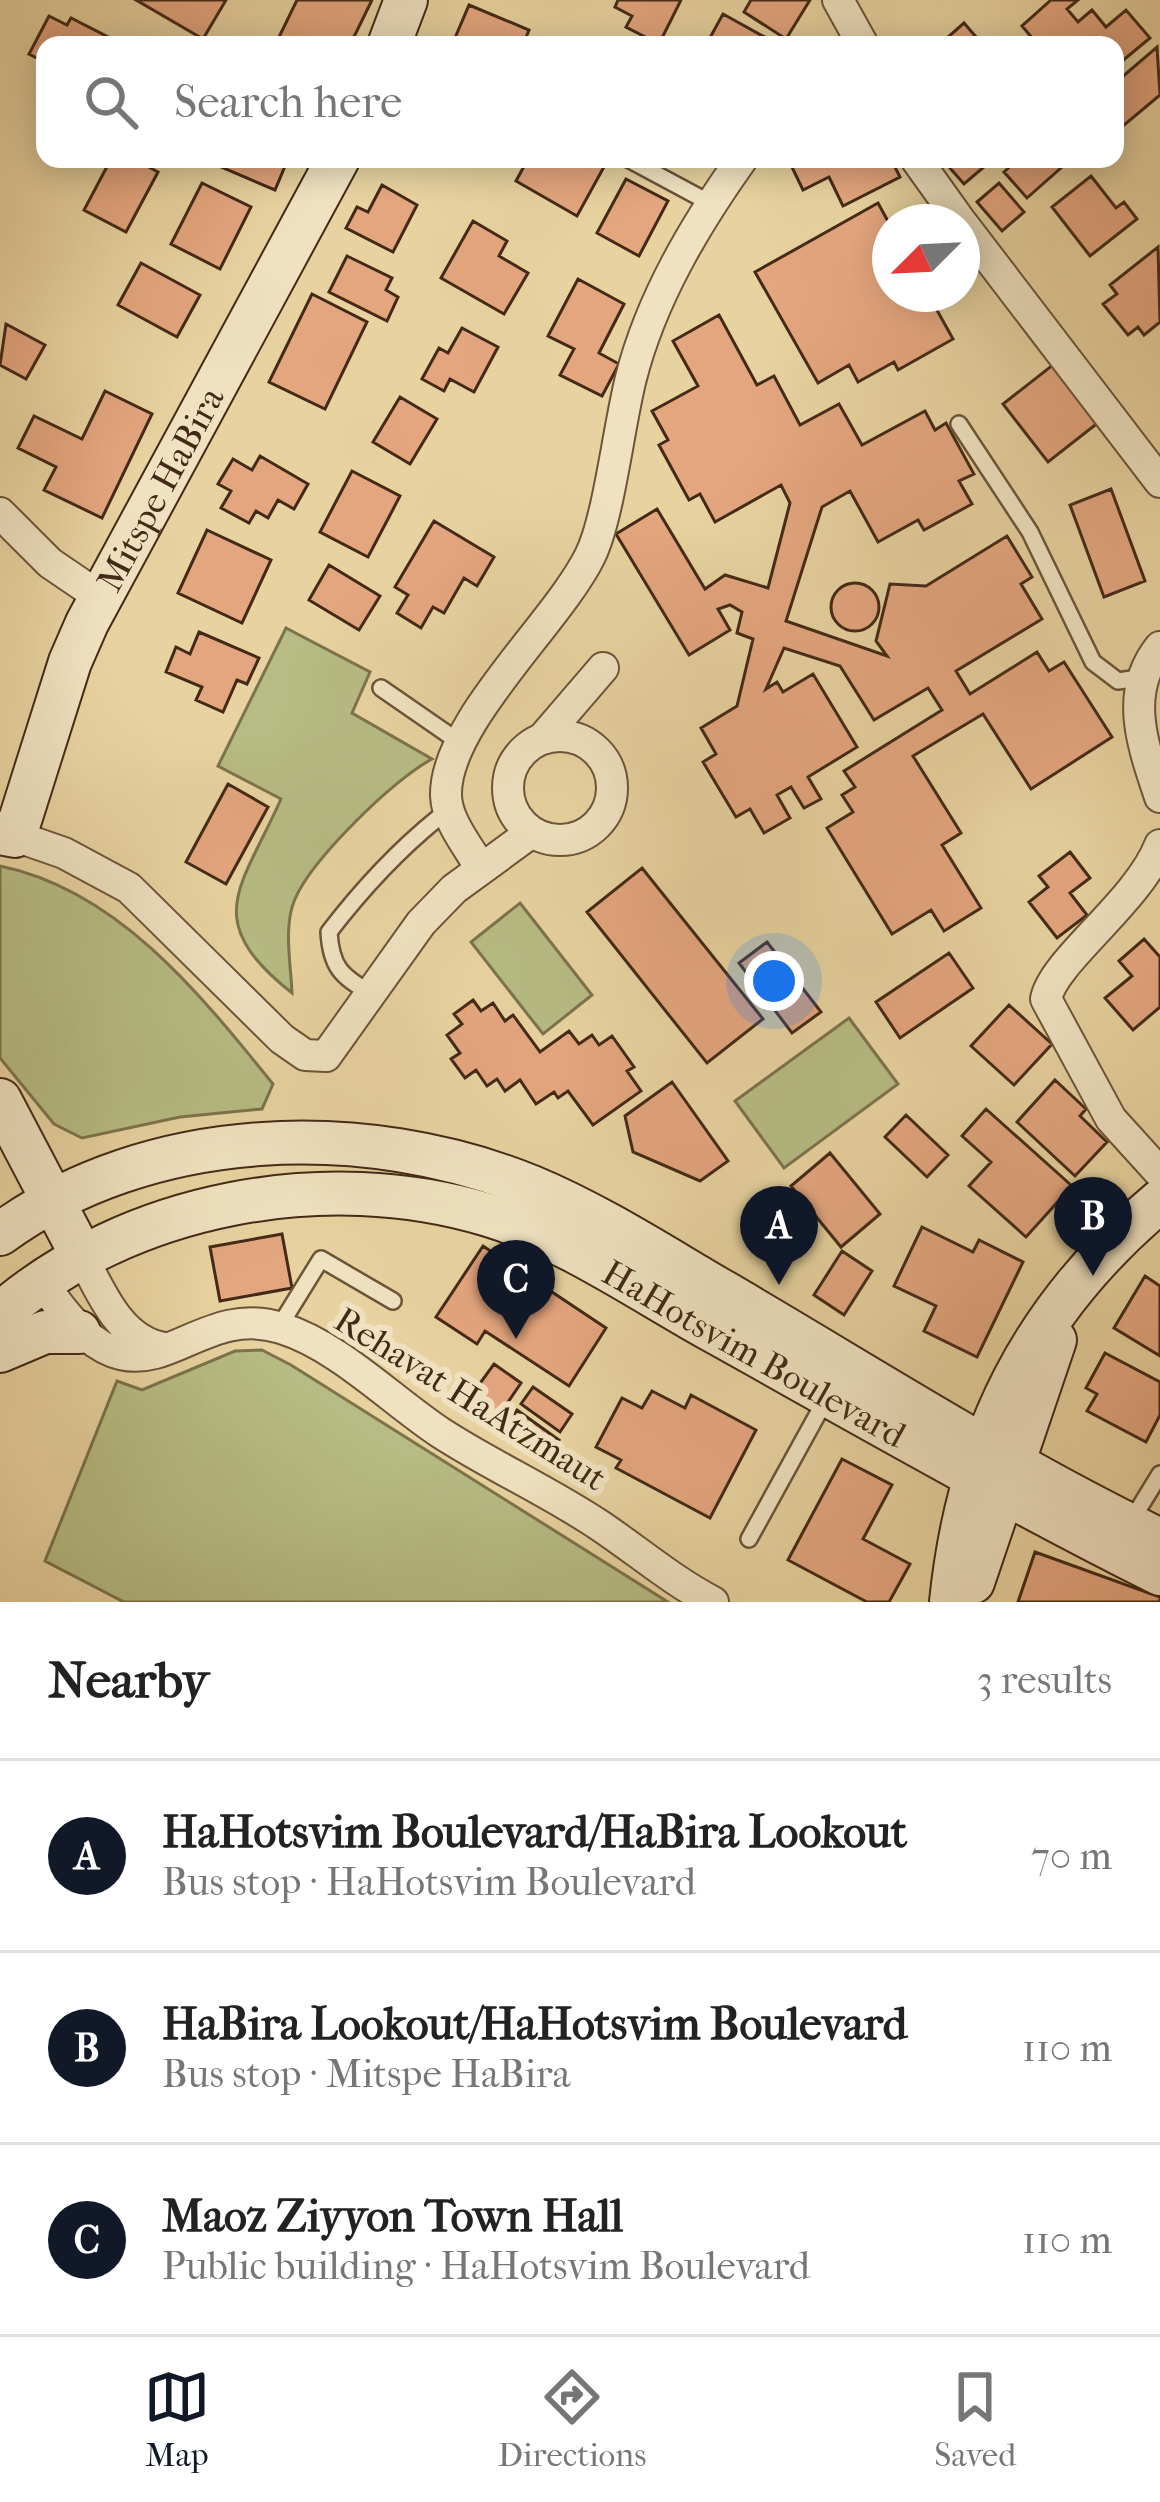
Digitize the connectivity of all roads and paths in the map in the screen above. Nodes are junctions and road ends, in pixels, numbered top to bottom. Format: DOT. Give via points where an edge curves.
graph roads {
  1 [pos="406,0"];
  2 [pos="838,0"];
  3 [pos="392,36"];
  4 [pos="853,36"];
  5 [pos="333,168"];
  6 [pos="645,168"];
  7 [pos="735,168"];
  8 [pos="923,168"];
  9 [pos="710,203"];
  10 [pos="949,204"];
  11 [pos="980,246"];
  12 [pos="959,424"];
  13 [pos="1160,482"];
  14 [pos="0,513"];
  15 [pos="100,597"];
  16 [pos="1160,647"];
  17 [pos="603,668"];
  18 [pos="1139,678"];
  19 [pos="381,688"];
  20 [pos="542,739"];
  21 [pos="462,744"];
  22 [pos="1160,797"];
  23 [pos="453,821"];
  24 [pos="532,832"];
  25 [pos="8,834"];
  26 [pos="1160,845"];
  27 [pos="482,869"];
  28 [pos="370,993"];
  29 [pos="8,1115"];
  30 [pos="134,1168"];
  31 [pos="1160,1173"];
  32 [pos="1160,1201"];
  33 [pos="53,1204"];
  34 [pos="4,1221"];
  35 [pos="82,1258"];
  36 [pos="43,1283"];
  37 [pos="393,1301"];
  38 [pos="0,1314"];
  39 [pos="280,1327"];
  40 [pos="79,1332"];
  41 [pos="171,1349"];
  42 [pos="0,1351"];
  43 [pos="828,1396"];
  44 [pos="993,1469"];
  45 [pos="1160,1474"];
  46 [pos="1145,1533"];
  47 [pos="749,1539"];
  48 [pos="1160,1574"];
  49 [pos="712,1602"];
  50 [pos="951,1602"];
  51 [pos="965,1602"];
  1 -- 3 [label="main road"];
  2 -- 4 [label="street"];
  5 -- 15 [label="main road, Mitspe HaBira"];
  6 -- 9 [label="lane"];
  7 -- 9 [label="street"];
  8 -- 10 [label="street"];
  9 -- 21 [label="street" via="656,305 632,373 593,552 476,711"];
  11 -- 13 [label="street"];
  12 -- 18 [label="lane" via="1030,532 1093,662 1118,682"];
  14 -- 15 [label="street" via="50,563"];
  15 -- 25 [label="main road, Mitspe HaBira"];
  16 -- 18 [label="street"];
  17 -- 20 [label="street"];
  18 -- 22 [label="street" via="1138,717"];
  19 -- 21 [label="lane"];
  20 -- 24 [label="street" via="527,747 508,778 510,803"];
  20 -- 24 [label="street" via="560,735 591,745 604,758 612,792 608,810 583,835 548,839"];
  21 -- 23 [label="street" via="446,794"];
  23 -- 27 [label="street"];
  23 -- 28 [label="lane" via="438,818 407,843 329,932 341,976"];
  24 -- 27 [label="street"];
  25 -- 28 [label="street" via="129,888 305,1054 326,1056"];
  26 -- 31 [label="street" via="1149,873 1056,976 1046,999 1111,1119"];
  27 -- 28 [label="street" via="421,923"];
  29 -- 30 [label="main road" via="31,1144 65,1160"];
  29 -- 33 [label="main road"];
  30 -- 33 [label="main road, HaHotsvim Boulevard"];
  30 -- 44 [label="main road, HaHotsvim Boulevard" via="222,1146 278,1143 399,1154 506,1178 616,1229"];
  32 -- 44 [label="main road" via="1070,1287 1027,1354"];
  33 -- 34 [label="main road, HaHotsvim Boulevard"];
  33 -- 35 [label="main road"];
  34 -- 36 [label="main road"];
  35 -- 36 [label="main road, HaHotsvim Boulevard"];
  35 -- 41 [label="street" via="134,1336"];
  35 -- 43 [label="main road, HaHotsvim Boulevard" via="172,1219 237,1204 339,1195 446,1204 540,1235"];
  36 -- 38 [label="main road, HaHotsvim Boulevard"];
  36 -- 40 [label="street"];
  37 -- 39 [label="lane" via="321,1259"];
  39 -- 41 [label="street, Rehavat HaAtzmaut" via="233,1327"];
  39 -- 49 [label="street, Rehavat HaAtzmaut"];
  40 -- 41 [label="street, Rehavat HaAtzmaut" via="116,1352"];
  40 -- 42 [label="main road" via="45,1332"];
  43 -- 44 [label="main road, HaHotsvim Boulevard"];
  43 -- 47 [label="lane"];
  44 -- 46 [label="main road, HaHotsvim Boulevard"];
  44 -- 48 [label="main road, HaHotsvim Boulevard"];
  44 -- 50 [label="main road"];
  44 -- 51 [label="main road"];
  45 -- 46 [label="lane"];
}
